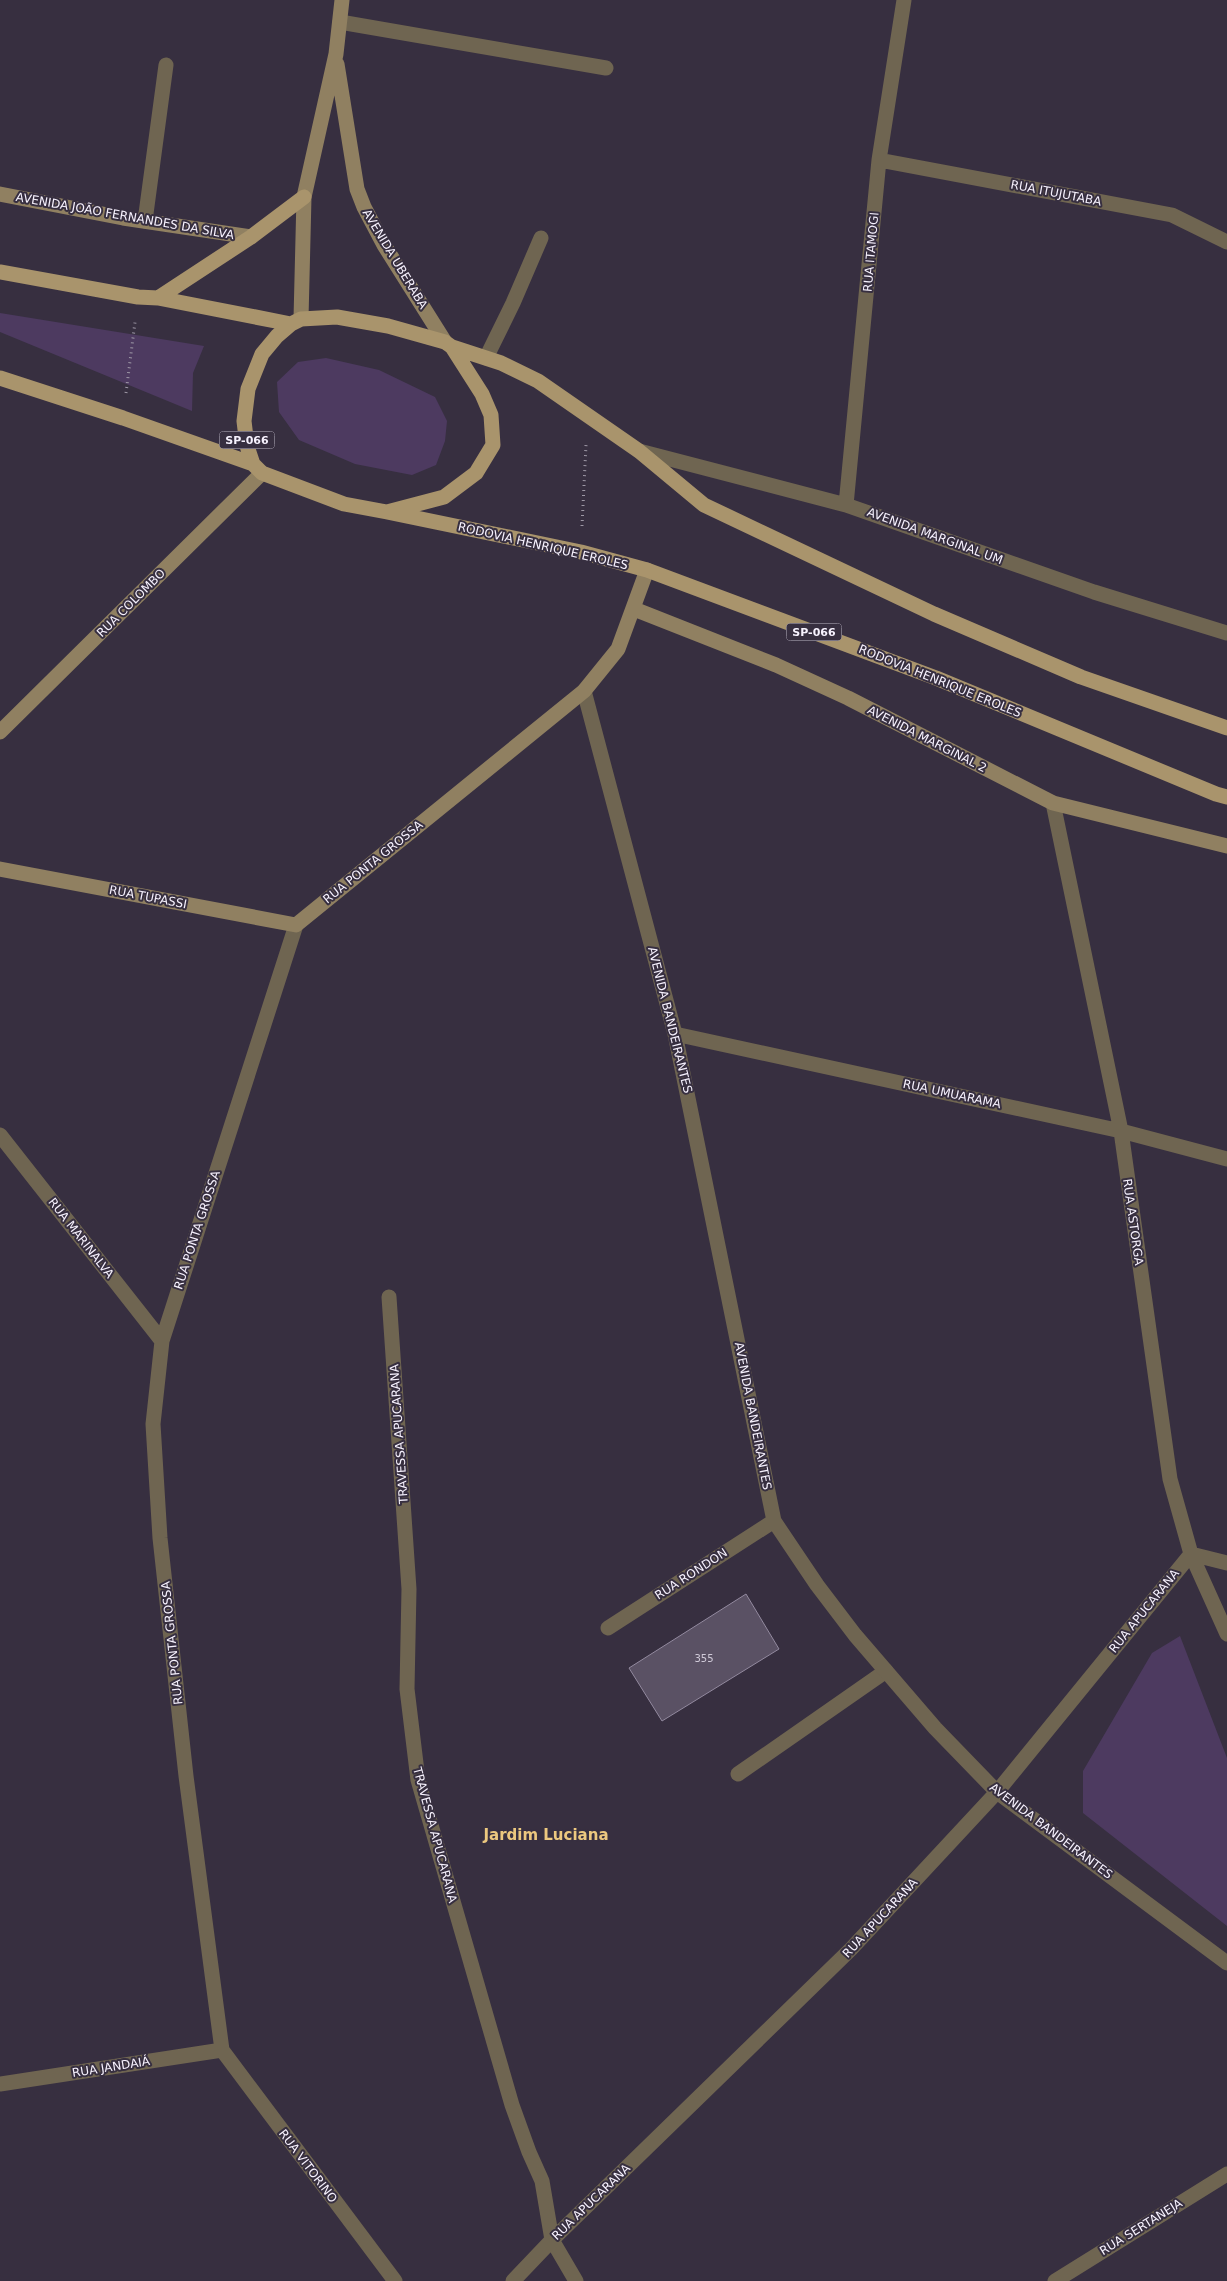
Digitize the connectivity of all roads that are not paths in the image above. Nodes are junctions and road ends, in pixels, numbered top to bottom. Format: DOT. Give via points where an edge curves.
graph roads {
  1 [pos="342,0"];
  2 [pos="904,0"];
  3 [pos="340,22"];
  4 [pos="336,54"];
  5 [pos="166,65"];
  6 [pos="606,68"];
  7 [pos="880,160"];
  8 [pos="0,194"];
  9 [pos="304,197"];
  10 [pos="145,221"];
  11 [pos="251,237"];
  12 [pos="541,238"];
  13 [pos="1227,242"];
  14 [pos="0,272"];
  15 [pos="158,298"];
  16 [pos="296,322"];
  17 [pos="448,344"];
  18 [pos="486,358"];
  19 [pos="0,378"];
  20 [pos="639,451"];
  21 [pos="258,469"];
  22 [pos="846,505"];
  23 [pos="386,512"];
  24 [pos="648,570"];
  25 [pos="634,610"];
  26 [pos="1227,633"];
  27 [pos="584,691"];
  28 [pos="1227,728"];
  29 [pos="0,732"];
  30 [pos="1227,796"];
  31 [pos="1053,803"];
  32 [pos="1227,846"];
  33 [pos="0,869"];
  34 [pos="296,925"];
  35 [pos="676,1034"];
  36 [pos="1121,1131"];
  37 [pos="0,1135"];
  38 [pos="1227,1159"];
  39 [pos="389,1297"];
  40 [pos="162,1341"];
  41 [pos="774,1521"];
  42 [pos="1190,1554"];
  43 [pos="1227,1562"];
  44 [pos="608,1628"];
  45 [pos="1227,1634"];
  46 [pos="886,1671"];
  47 [pos="738,1774"];
  48 [pos="997,1792"];
  49 [pos="1227,1963"];
  50 [pos="222,2050"];
  51 [pos="0,2084"];
  52 [pos="1227,2174"];
  53 [pos="552,2240"];
  54 [pos="395,2281"];
  55 [pos="513,2281"];
  56 [pos="576,2281"];
  57 [pos="1055,2281"];
  1 -- 3 [label="street, AVENIDA UBERABA"];
  2 -- 7 [label="street, RUA ITAMOGI"];
  3 -- 4 [label="street, AVENIDA UBERABA"];
  3 -- 6 [label="street"];
  4 -- 9 [label="street, AVENIDA UBERABA"];
  4 -- 17 [label="street, AVENIDA UBERABA" via="357,189 364,208"];
  5 -- 10 [label="street"];
  7 -- 13 [label="street, RUA ITUJUTABA" via="1172,215"];
  7 -- 22 [label="street, RUA ITAMOGI"];
  8 -- 10 [label="street, AVENIDA JOÃO FERNANDES DA SILVA"];
  9 -- 11 [label="main road"];
  9 -- 16 [label="street, AVENIDA UBERABA"];
  10 -- 11 [label="street, AVENIDA JOÃO FERNANDES DA SILVA"];
  11 -- 15 [label="main road"];
  12 -- 18 [label="street"];
  14 -- 15 [label="main road"];
  15 -- 16 [label="main road"];
  16 -- 17 [label="main road" via="337,318 388,326"];
  16 -- 21 [label="main road, SP-066" via="262,354 248,389 244,420 247,446"];
  17 -- 18 [label="main road"];
  17 -- 23 [label="main road, SP-066" via="482,394 491,415 493,445 476,473 444,497"];
  18 -- 20 [label="main road" via="538,381"];
  19 -- 21 [label="main road, SP-066" via="123,418"];
  20 -- 22 [label="street, AVENIDA MARGINAL UM"];
  20 -- 28 [label="main road" via="704,505 926,610 1081,677"];
  21 -- 23 [label="main road, SP-066" via="344,504"];
  21 -- 29 [label="street, RUA COLOMBO"];
  22 -- 26 [label="street, AVENIDA MARGINAL UM" via="1094,592"];
  23 -- 24 [label="main road, RODOVIA HENRIQUE EROLES / SP-066" via="581,552"];
  24 -- 25 [label="street, RUA PONTA GROSSA"];
  24 -- 30 [label="main road, RODOVIA HENRIQUE EROLES / SP-066" via="936,678"];
  25 -- 27 [label="street, RUA PONTA GROSSA" via="618,650"];
  25 -- 31 [label="street, AVENIDA MARGINAL 2" via="785,669 848,698"];
  27 -- 34 [label="street, RUA PONTA GROSSA"];
  27 -- 35 [label="street, AVENIDA BANDEIRANTES"];
  31 -- 32 [label="street, AVENIDA MARGINAL 2"];
  31 -- 36 [label="street, RUA ASTORGA"];
  33 -- 34 [label="street, RUA TUPASSI"];
  34 -- 40 [label="street, RUA PONTA GROSSA"];
  35 -- 36 [label="street, RUA UMUARAMA"];
  35 -- 41 [label="street, AVENIDA BANDEIRANTES"];
  36 -- 38 [label="street, RUA UMUARAMA"];
  36 -- 42 [label="street, RUA ASTORGA" via="1170,1478"];
  37 -- 40 [label="street, RUA MARINALVA"];
  39 -- 53 [label="street, TRAVESSA APUCARANA" via="409,1589 408,1689 418,1780 512,2105 528,2152 542,2180"];
  40 -- 50 [label="street, RUA PONTA GROSSA" via="153,1424 160,1538 186,1776"];
  41 -- 44 [label="street, RUA RONDON"];
  41 -- 46 [label="street, AVENIDA BANDEIRANTES" via="817,1585"];
  42 -- 43 [label="street"];
  42 -- 45 [label="street, RUA ASTORGA"];
  42 -- 48 [label="street, RUA APUCARANA"];
  46 -- 47 [label="street"];
  46 -- 48 [label="street, AVENIDA BANDEIRANTES"];
  48 -- 49 [label="street, AVENIDA BANDEIRANTES"];
  48 -- 53 [label="street, RUA APUCARANA" via="851,1949"];
  50 -- 51 [label="street, RUA JANDAIÁ"];
  50 -- 54 [label="street, RUA VITORINO"];
  52 -- 57 [label="street, RUA SERTANEJA"];
  53 -- 55 [label="street, RUA APUCARANA"];
  53 -- 56 [label="street"];
}
